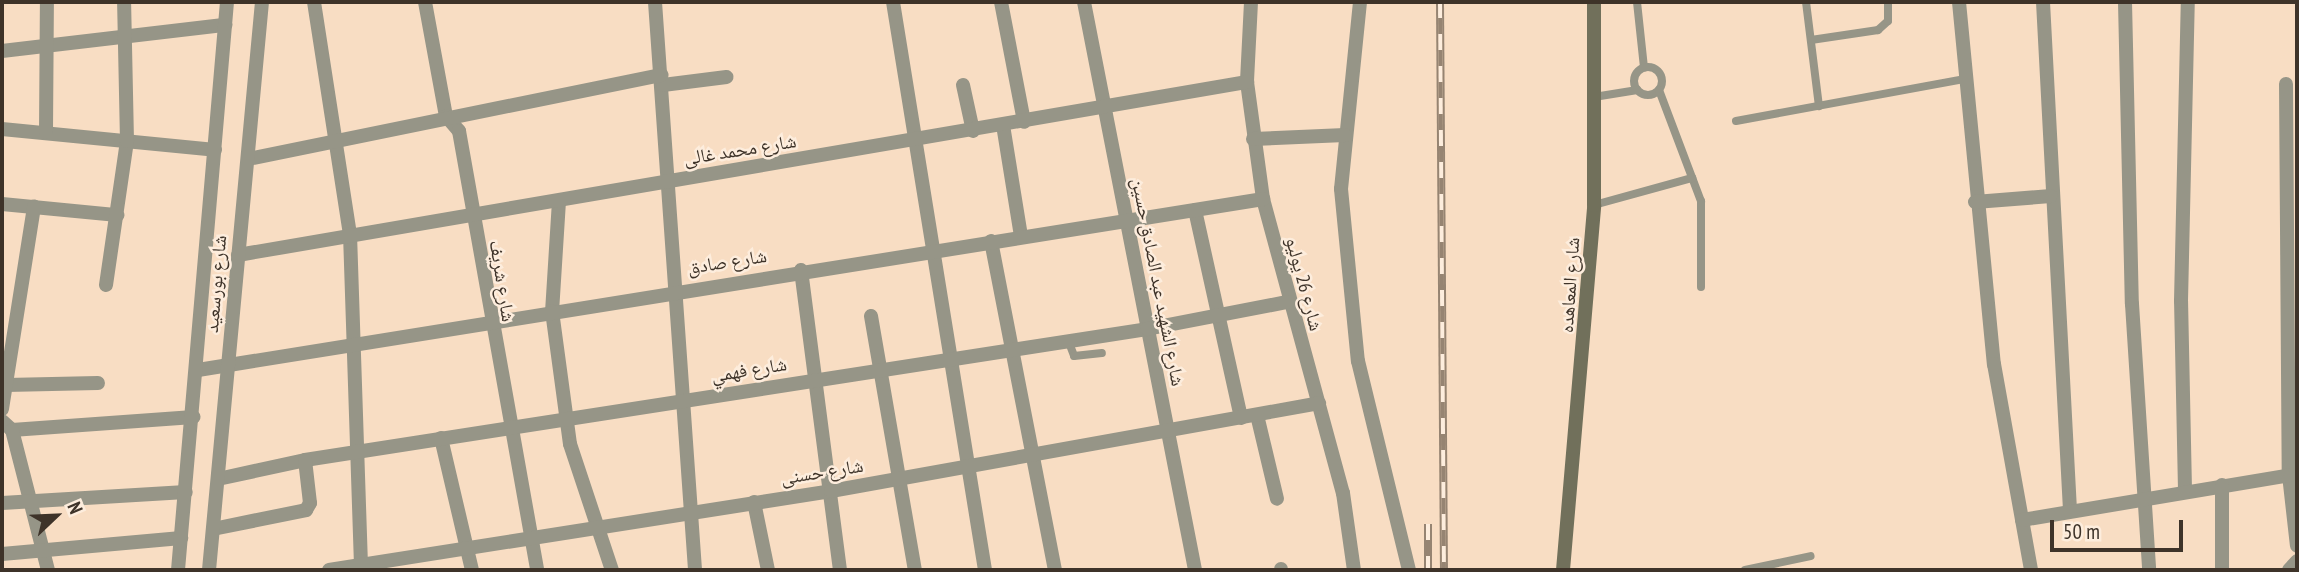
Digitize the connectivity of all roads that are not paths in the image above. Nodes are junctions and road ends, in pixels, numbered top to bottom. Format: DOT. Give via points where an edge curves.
graph roads {
  1 [pos="47,2"];
  2 [pos="124,2"];
  3 [pos="226,2"];
  4 [pos="262,2"];
  5 [pos="314,2"];
  6 [pos="425,2"];
  7 [pos="655,2"];
  8 [pos="893,2"];
  9 [pos="1001,2"];
  10 [pos="1084,2"];
  11 [pos="1251,2"];
  12 [pos="1360,2"];
  13 [pos="1594,2"];
  14 [pos="1637,2"];
  15 [pos="1806,2"];
  16 [pos="1888,2"];
  17 [pos="1959,2"];
  18 [pos="2043,2"];
  19 [pos="2125,2"];
  20 [pos="2188,2"];
  21 [pos="225,25"];
  22 [pos="128,34"];
  23 [pos="1811,40"];
  24 [pos="48,45"];
  25 [pos="2,51"];
  26 [pos="1644,68"];
  27 [pos="726,77"];
  28 [pos="1965,79"];
  29 [pos="663,80"];
  30 [pos="1247,82"];
  31 [pos="2286,84"];
  32 [pos="963,85"];
  33 [pos="1637,90"];
  34 [pos="1659,90"];
  35 [pos="1594,97"];
  36 [pos="1819,106"];
  37 [pos="1104,107"];
  38 [pos="446,116"];
  39 [pos="1736,121"];
  40 [pos="1024,122"];
  41 [pos="1003,125"];
  42 [pos="2292,126"];
  43 [pos="2,129"];
  44 [pos="973,131"];
  45 [pos="46,132"];
  46 [pos="1345,135"];
  47 [pos="334,138"];
  48 [pos="1253,139"];
  49 [pos="127,141"];
  50 [pos="915,141"];
  51 [pos="215,150"];
  52 [pos="247,159"];
  53 [pos="2292,177"];
  54 [pos="1692,178"];
  55 [pos="669,181"];
  56 [pos="2051,196"];
  57 [pos="1263,199"];
  58 [pos="559,201"];
  59 [pos="1975,202"];
  60 [pos="2,204"];
  61 [pos="1594,205"];
  62 [pos="34,207"];
  63 [pos="1195,209"];
  64 [pos="117,215"];
  65 [pos="472,215"];
  66 [pos="1125,220"];
  67 [pos="350,234"];
  68 [pos="1021,236"];
  69 [pos="991,241"];
  70 [pos="933,250"];
  71 [pos="239,255"];
  72 [pos="801,270"];
  73 [pos="106,285"];
  74 [pos="1701,287"];
  75 [pos="672,290"];
  76 [pos="1287,302"];
  77 [pos="552,311"];
  78 [pos="871,316"];
  79 [pos="1217,316"];
  80 [pos="489,322"];
  81 [pos="1147,329"];
  82 [pos="1068,340"];
  83 [pos="356,341"];
  84 [pos="1011,349"];
  85 [pos="1102,353"];
  86 [pos="949,358"];
  87 [pos="228,366"];
  88 [pos="880,369"];
  89 [pos="198,370"];
  90 [pos="816,378"];
  91 [pos="98,383"];
  92 [pos="6,385"];
  93 [pos="684,400"];
  94 [pos="1319,403"];
  95 [pos="1257,415"];
  96 [pos="194,417"];
  97 [pos="1241,418"];
  98 [pos="4,419"];
  99 [pos="567,419"];
  100 [pos="508,428"];
  101 [pos="1169,432"];
  102 [pos="442,438"];
  103 [pos="359,451"];
  104 [pos="1032,455"];
  105 [pos="305,460"];
  106 [pos="967,466"];
  107 [pos="2293,475"];
  108 [pos="899,478"];
  109 [pos="218,479"];
  110 [pos="2222,485"];
  111 [pos="2185,490"];
  112 [pos="831,491"];
  113 [pos="186,492"];
  114 [pos="2141,496"];
  115 [pos="1277,499"];
  116 [pos="32,502"];
  117 [pos="754,502"];
  118 [pos="2,503"];
  119 [pos="2070,511"];
  120 [pos="691,512"];
  121 [pos="2022,520"];
  122 [pos="599,528"];
  123 [pos="213,529"];
  124 [pos="530,537"];
  125 [pos="181,538"];
  126 [pos="2297,546"];
  127 [pos="467,547"];
  128 [pos="44,552"];
  129 [pos="2,554"];
  130 [pos="1811,556"];
  131 [pos="2297,561"];
  132 [pos="361,564"];
  133 [pos="48,570"];
  134 [pos="178,570"];
  135 [pos="209,570"];
  136 [pos="329,570"];
  137 [pos="472,570"];
  138 [pos="537,570"];
  139 [pos="612,570"];
  140 [pos="695,570"];
  141 [pos="768,570"];
  142 [pos="840,570"];
  143 [pos="915,570"];
  144 [pos="985,570"];
  145 [pos="1055,570"];
  146 [pos="1195,570"];
  147 [pos="1354,570"];
  148 [pos="1409,570"];
  149 [pos="1563,570"];
  150 [pos="1745,570"];
  151 [pos="2031,570"];
  152 [pos="2149,570"];
  153 [pos="2222,570"];
  154 [pos="2289,570"];
  1 -- 24 [label="street"];
  2 -- 22 [label="street"];
  3 -- 21 [label="street, شارع بورسعيد"];
  4 -- 52 [label="street, شارع بورسعيد"];
  5 -- 47 [label="street"];
  6 -- 38 [label="street, شارع شريف"];
  7 -- 29 [label="street"];
  8 -- 50 [label="street"];
  9 -- 40 [label="street"];
  10 -- 37 [label="street, شارع الشهيد عبد الصادق حسين"];
  11 -- 30 [label="street, شارع 26 يوليو"];
  12 -- 46 [label="street, شارع 26 يوليو"];
  13 -- 35 [label="main road, شارع المعاهده"];
  14 -- 26 [label="lane"];
  15 -- 23 [label="lane"];
  16 -- 23 [label="lane" via="1888,21 1878,30"];
  17 -- 28 [label="street"];
  18 -- 56 [label="street"];
  19 -- 114 [label="street"];
  20 -- 111 [label="street" via="2181,301"];
  21 -- 22 [label="street"];
  21 -- 51 [label="street, شارع بورسعيد"];
  22 -- 24 [label="street"];
  22 -- 49 [label="street"];
  23 -- 36 [label="lane"];
  24 -- 25 [label="street"];
  24 -- 45 [label="street"];
  26 -- 33 [label="lane" via="1634,79"];
  26 -- 34 [label="lane" via="1660,73"];
  27 -- 29 [label="street"];
  28 -- 36 [label="lane"];
  28 -- 59 [label="street"];
  29 -- 38 [label="street"];
  29 -- 55 [label="street"];
  30 -- 37 [label="street, شارع محمد غالى"];
  30 -- 48 [label="street, شارع 26 يوليو"];
  31 -- 42 [label="street"];
  32 -- 44 [label="street"];
  33 -- 34 [label="lane" via="1648,95"];
  33 -- 35 [label="lane"];
  34 -- 54 [label="lane" via="1678,127"];
  35 -- 61 [label="main road, شارع المعاهده"];
  36 -- 39 [label="lane"];
  37 -- 40 [label="street, شارع محمد غالى"];
  37 -- 66 [label="street, شارع الشهيد عبد الصادق حسين"];
  38 -- 47 [label="street"];
  38 -- 65 [label="street, شارع شريف" via="458,131"];
  40 -- 41 [label="street, شارع محمد غالى"];
  41 -- 44 [label="street, شارع محمد غالى"];
  41 -- 68 [label="street"];
  42 -- 53 [label="street"];
  43 -- 45 [label="street"];
  44 -- 50 [label="street, شارع محمد غالى"];
  45 -- 49 [label="street"];
  46 -- 48 [label="street"];
  46 -- 148 [label="street, شارع 26 يوليو" via="1341,189 1357,361"];
  47 -- 52 [label="street"];
  47 -- 67 [label="street"];
  48 -- 57 [label="street, شارع 26 يوليو"];
  49 -- 51 [label="street"];
  49 -- 64 [label="street"];
  50 -- 55 [label="street, شارع محمد غالى"];
  50 -- 70 [label="street"];
  51 -- 89 [label="street, شارع بورسعيد"];
  52 -- 71 [label="street, شارع بورسعيد"];
  53 -- 107 [label="street"];
  54 -- 61 [label="lane"];
  54 -- 74 [label="lane" via="1703,212"];
  55 -- 58 [label="street, شارع محمد غالى"];
  55 -- 75 [label="street"];
  56 -- 59 [label="street"];
  56 -- 119 [label="street"];
  57 -- 63 [label="street, شارع صادق"];
  57 -- 76 [label="street, شارع 26 يوليو"];
  58 -- 65 [label="street, شارع محمد غالى"];
  58 -- 77 [label="street"];
  59 -- 121 [label="street" via="1994,364"];
  60 -- 62 [label="street"];
  61 -- 149 [label="main road, شارع المعاهده"];
  62 -- 64 [label="street"];
  62 -- 92 [label="street"];
  63 -- 66 [label="street, شارع صادق"];
  63 -- 79 [label="street"];
  64 -- 73 [label="street"];
  65 -- 67 [label="street, شارع محمد غالى"];
  65 -- 80 [label="street, شارع شريف"];
  66 -- 68 [label="street, شارع صادق"];
  66 -- 81 [label="street, شارع الشهيد عبد الصادق حسين"];
  67 -- 71 [label="street, شارع محمد غالى"];
  67 -- 83 [label="street"];
  68 -- 69 [label="street, شارع صادق"];
  69 -- 70 [label="street, شارع صادق"];
  69 -- 84 [label="street"];
  70 -- 72 [label="street, شارع صادق"];
  70 -- 86 [label="street"];
  71 -- 87 [label="street, شارع بورسعيد"];
  72 -- 75 [label="street, شارع صادق"];
  72 -- 90 [label="street"];
  75 -- 77 [label="street, شارع صادق"];
  75 -- 93 [label="street"];
  76 -- 79 [label="street, شارع فهمي"];
  76 -- 94 [label="street, شارع 26 يوليو"];
  77 -- 80 [label="street, شارع صادق"];
  77 -- 99 [label="street"];
  78 -- 88 [label="street"];
  79 -- 81 [label="street, شارع فهمي"];
  79 -- 97 [label="street"];
  80 -- 83 [label="street, شارع صادق"];
  80 -- 100 [label="street, شارع شريف"];
  81 -- 82 [label="street, شارع فهمي"];
  81 -- 101 [label="street, شارع الشهيد عبد الصادق حسين"];
  82 -- 84 [label="street, شارع فهمي"];
  82 -- 85 [label="lane" via="1074,356"];
  83 -- 87 [label="street, شارع صادق"];
  83 -- 103 [label="street"];
  84 -- 86 [label="street, شارع فهمي"];
  84 -- 104 [label="street"];
  86 -- 88 [label="street, شارع فهمي"];
  86 -- 106 [label="street"];
  87 -- 89 [label="street, شارع صادق"];
  87 -- 109 [label="street, شارع بورسعيد"];
  88 -- 90 [label="street, شارع فهمي"];
  88 -- 108 [label="street"];
  89 -- 96 [label="street, شارع بورسعيد"];
  90 -- 93 [label="street, شارع فهمي"];
  90 -- 112 [label="street"];
  91 -- 92 [label="street"];
  92 -- 98 [label="street"];
  93 -- 99 [label="street, شارع فهمي"];
  93 -- 120 [label="street"];
  94 -- 95 [label="street, شارع حسنى"];
  94 -- 147 [label="street, شارع 26 يوليو" via="1343,493"];
  95 -- 97 [label="street, شارع حسنى"];
  95 -- 115 [label="street"];
  96 -- 98 [label="street"];
  96 -- 113 [label="street, شارع بورسعيد"];
  97 -- 101 [label="street, شارع حسنى"];
  98 -- 116 [label="street"];
  99 -- 100 [label="street, شارع فهمي"];
  99 -- 122 [label="street"];
  100 -- 102 [label="street, شارع فهمي"];
  100 -- 124 [label="street, شارع شريف"];
  101 -- 104 [label="street, شارع حسنى"];
  101 -- 146 [label="street, شارع الشهيد عبد الصادق حسين"];
  102 -- 103 [label="street, شارع فهمي"];
  102 -- 127 [label="street"];
  103 -- 105 [label="street, شارع فهمي"];
  103 -- 132 [label="street"];
  104 -- 106 [label="street, شارع حسنى"];
  104 -- 145 [label="street"];
  105 -- 109 [label="street, شارع فهمي"];
  105 -- 123 [label="street" via="310,503 306,510"];
  106 -- 108 [label="street, شارع حسنى"];
  106 -- 144 [label="street"];
  107 -- 110 [label="street"];
  107 -- 126 [label="street"];
  108 -- 112 [label="street, شارع حسنى"];
  108 -- 143 [label="street"];
  109 -- 123 [label="street, شارع بورسعيد"];
  110 -- 111 [label="street"];
  110 -- 153 [label="street"];
  111 -- 114 [label="street"];
  112 -- 117 [label="street, شارع حسنى"];
  112 -- 142 [label="street"];
  113 -- 116 [label="street"];
  113 -- 125 [label="street, شارع بورسعيد"];
  114 -- 119 [label="street"];
  114 -- 152 [label="street"];
  116 -- 118 [label="street"];
  116 -- 128 [label="street"];
  117 -- 120 [label="street, شارع حسنى"];
  117 -- 141 [label="street"];
  119 -- 121 [label="street"];
  120 -- 122 [label="street, شارع حسنى"];
  120 -- 140 [label="street"];
  121 -- 151 [label="street"];
  122 -- 124 [label="street, شارع حسنى"];
  122 -- 139 [label="street"];
  123 -- 135 [label="street, شارع بورسعيد"];
  124 -- 127 [label="street, شارع حسنى"];
  124 -- 138 [label="street, شارع شريف"];
  125 -- 128 [label="street"];
  125 -- 134 [label="street, شارع بورسعيد"];
  127 -- 132 [label="street, شارع حسنى"];
  127 -- 137 [label="street"];
  128 -- 129 [label="street"];
  128 -- 133 [label="street"];
  130 -- 150 [label="lane"];
  131 -- 154 [label="street"];
  132 -- 136 [label="street, شارع حسنى"];
}
